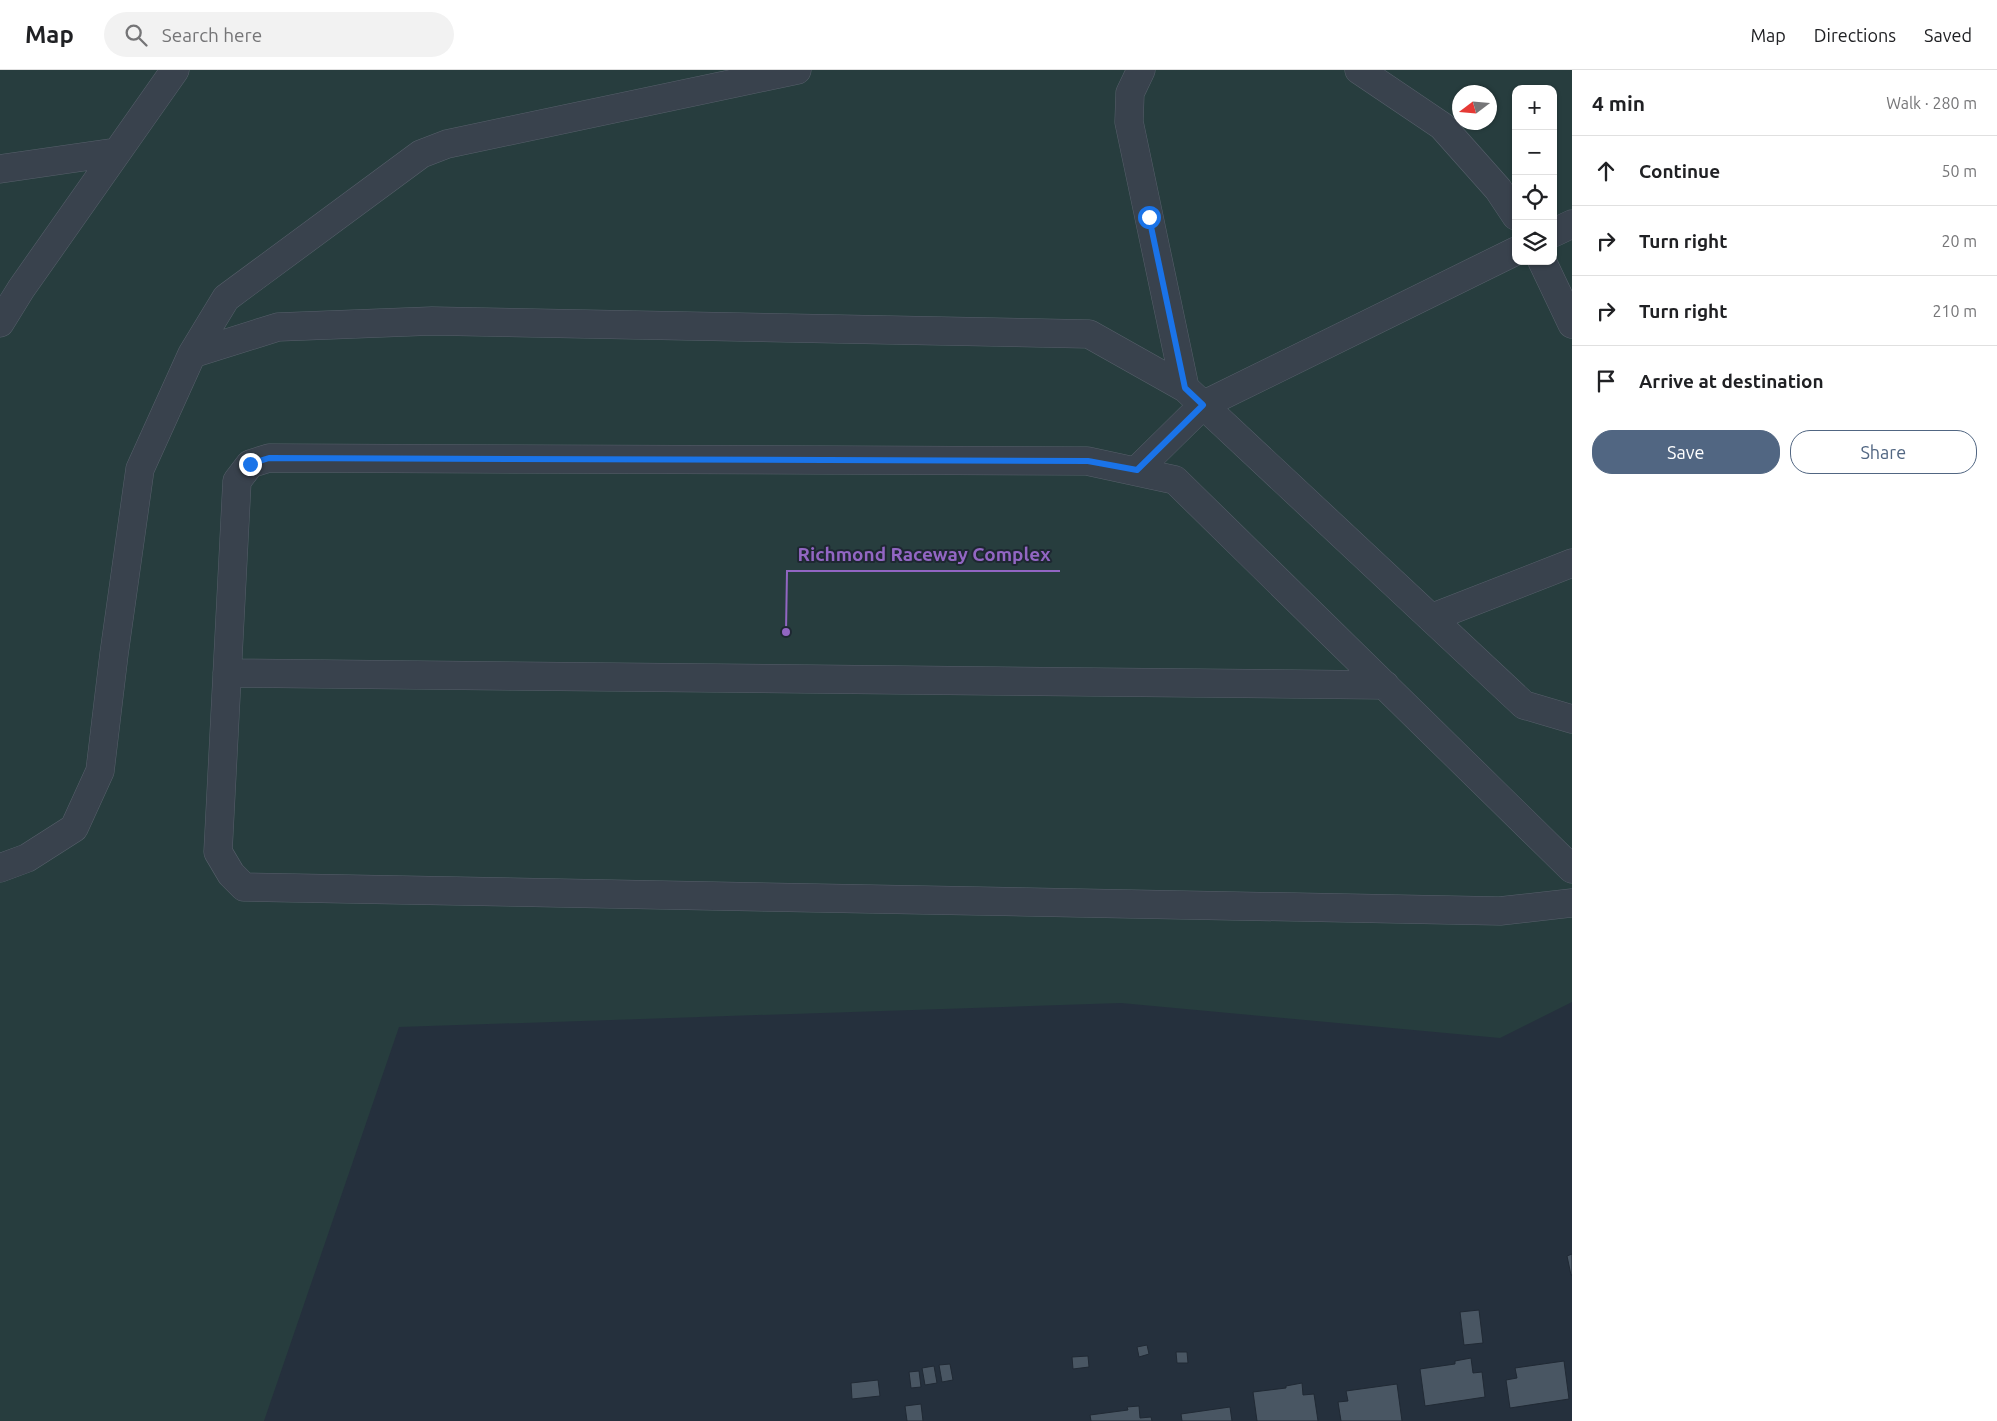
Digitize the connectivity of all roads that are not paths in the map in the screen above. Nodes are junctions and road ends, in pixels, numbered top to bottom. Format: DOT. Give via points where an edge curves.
graph roads {
  1 [pos="175,70"];
  2 [pos="797,70"];
  3 [pos="1141,70"];
  4 [pos="1359,70"];
  5 [pos="117,152"];
  6 [pos="0,169"];
  7 [pos="1512,210"];
  8 [pos="1572,224"];
  9 [pos="1557,231"];
  10 [pos="1512,253"];
  11 [pos="1544,265"];
  12 [pos="0,323"];
  13 [pos="1572,324"];
  14 [pos="192,354"];
  15 [pos="1194,396"];
  16 [pos="1137,470"];
  17 [pos="1572,563"];
  18 [pos="1431,618"];
  19 [pos="227,673"];
  20 [pos="1385,685"];
  21 [pos="1572,719"];
  22 [pos="0,868"];
  23 [pos="1572,869"];
  24 [pos="1572,903"];
  1 -- 5 [label="lane"];
  2 -- 14 [label="lane" via="447,144 421,154 226,298"];
  3 -- 15 [label="lane" via="1130,93 1129,122"];
  4 -- 7 [label="lane" via="1442,126 1498,189"];
  5 -- 6 [label="lane"];
  5 -- 12 [label="lane"];
  8 -- 9 [label="lane"];
  10 -- 15 [label="lane"];
  11 -- 13 [label="lane"];
  14 -- 15 [label="lane" via="278,327 432,321 1089,334"];
  14 -- 22 [label="lane" via="140,469 100,771 74,828 27,858"];
  15 -- 16 [label="lane"];
  15 -- 18 [label="lane"];
  16 -- 19 [label="lane" via="1088,461 269,458 250,464 237,481"];
  16 -- 20 [label="lane" via="1176,480"];
  17 -- 18 [label="lane"];
  18 -- 21 [label="lane" via="1524,705"];
  19 -- 20 [label="lane"];
  19 -- 24 [label="lane" via="218,852 231,874 244,887 1500,911"];
  20 -- 23 [label="lane"];
}
